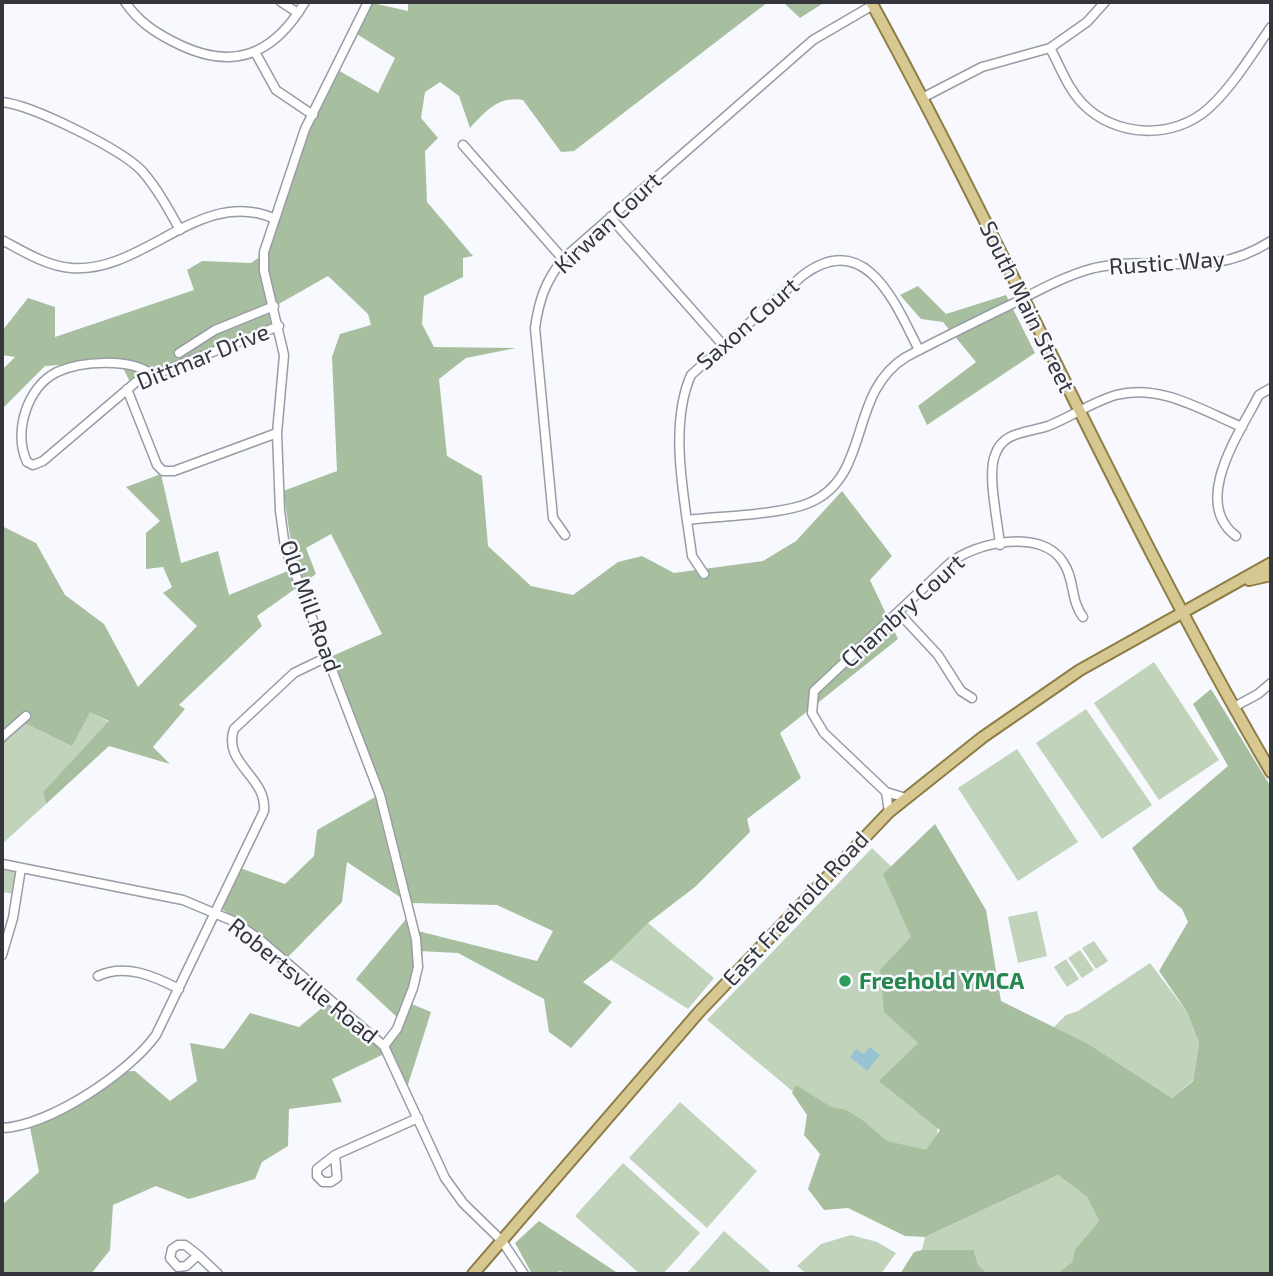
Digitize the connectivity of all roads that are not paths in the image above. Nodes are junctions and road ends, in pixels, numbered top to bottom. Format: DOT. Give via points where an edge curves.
graph roads {
  1 [pos="125,2"];
  2 [pos="281,2"];
  3 [pos="305,2"];
  4 [pos="368,2"];
  5 [pos="1105,2"];
  6 [pos="872,3"];
  7 [pos="298,13"];
  8 [pos="1271,27"];
  9 [pos="1050,48"];
  10 [pos="255,52"];
  11 [pos="924,97"];
  12 [pos="2,102"];
  13 [pos="313,115"];
  14 [pos="463,145"];
  15 [pos="610,217"];
  16 [pos="273,218"];
  17 [pos="180,230"];
  18 [pos="2,240"];
  19 [pos="1271,241"];
  20 [pos="563,259"];
  21 [pos="1023,298"];
  22 [pos="274,306"];
  23 [pos="279,326"];
  24 [pos="723,345"];
  25 [pos="919,350"];
  26 [pos="179,353"];
  27 [pos="151,374"];
  28 [pos="1271,388"];
  29 [pos="127,389"];
  30 [pos="1079,412"];
  31 [pos="1242,427"];
  32 [pos="277,433"];
  33 [pos="688,520"];
  34 [pos="565,535"];
  35 [pos="1237,536"];
  36 [pos="1000,545"];
  37 [pos="1271,563"];
  38 [pos="704,573"];
  39 [pos="1271,575"];
  40 [pos="1230,587"];
  41 [pos="898,612"];
  42 [pos="1181,613"];
  43 [pos="1083,617"];
  44 [pos="327,657"];
  45 [pos="1271,682"];
  46 [pos="972,698"];
  47 [pos="1234,707"];
  48 [pos="26,716"];
  49 [pos="2,737"];
  50 [pos="1271,772"];
  51 [pos="886,792"];
  52 [pos="906,798"];
  53 [pos="889,812"];
  54 [pos="2,864"];
  55 [pos="21,868"];
  56 [pos="216,913"];
  57 [pos="2,955"];
  58 [pos="98,976"];
  59 [pos="179,989"];
  60 [pos="384,1046"];
  61 [pos="418,1118"];
  62 [pos="2,1128"];
  63 [pos="335,1155"];
  64 [pos="502,1241"];
  65 [pos="198,1255"];
  66 [pos="218,1274"];
  67 [pos="472,1274"];
  68 [pos="524,1274"];
  1 -- 10 [label="street" via="148,27 192,51 221,57"];
  2 -- 7 [label="street"];
  3 -- 7 [label="street"];
  4 -- 13 [label="street, Old Mill Road"];
  5 -- 9 [label="street" via="1087,22"];
  6 -- 11 [label="main road, South Main Street"];
  6 -- 15 [label="street, Kirwan Court" via="813,40"];
  7 -- 10 [label="street" via="281,36"];
  8 -- 9 [label="street" via="1211,107 1177,127 1151,131 1119,126 1087,108 1073,92"];
  9 -- 11 [label="street" via="982,66"];
  10 -- 13 [label="street" via="276,90"];
  11 -- 21 [label="main road, South Main Street"];
  12 -- 17 [label="street" via="34,110 133,163"];
  13 -- 16 [label="street, Old Mill Road"];
  14 -- 20 [label="street"];
  15 -- 20 [label="street, Kirwan Court"];
  15 -- 24 [label="street"];
  16 -- 17 [label="street" via="231,211"];
  16 -- 22 [label="street, Old Mill Road" via="263,263"];
  17 -- 18 [label="street" via="111,263 80,269 45,262"];
  19 -- 21 [label="street, Rustic Way" via="1241,257 1211,264 1097,268"];
  20 -- 34 [label="street, Kirwan Court" via="539,297 535,328 553,518"];
  21 -- 25 [label="street, Rustic Way"];
  21 -- 30 [label="main road, South Main Street"];
  22 -- 23 [label="street, Old Mill Road"];
  22 -- 26 [label="street" via="215,330"];
  23 -- 27 [label="street, Dittmar Drive"];
  23 -- 32 [label="street, Old Mill Road" via="284,364"];
  24 -- 25 [label="street, Saxon Court" via="809,270 843,262 869,269 882,281"];
  24 -- 33 [label="street, Saxon Court" via="691,375 682,394 678,421"];
  25 -- 33 [label="street, Rustic Way" via="895,363 876,384 848,464 821,497 793,508"];
  27 -- 29 [label="street, Dittmar Drive"];
  27 -- 29 [label="street, Dittmar Drive" via="129,363 89,366 51,376 22,420 25,459 33,465 43,461"];
  28 -- 31 [label="street" via="1259,395"];
  29 -- 32 [label="street" via="157,465 170,472"];
  30 -- 31 [label="street" via="1115,395 1153,393"];
  30 -- 36 [label="street" via="1017,433 999,447 993,470"];
  30 -- 42 [label="main road, South Main Street"];
  31 -- 35 [label="street" via="1215,498 1225,527"];
  32 -- 44 [label="street, Old Mill Road" via="285,547"];
  33 -- 38 [label="street, Saxon Court" via="692,556"];
  36 -- 41 [label="street, Chambry Court" via="958,557"];
  36 -- 43 [label="street, Chambry Court" via="1031,542 1054,551 1067,568 1074,605"];
  37 -- 40 [label="main road"];
  39 -- 40 [label="main road"];
  40 -- 42 [label="main road, East Freehold Road"];
  41 -- 46 [label="street" via="938,655 961,691"];
  41 -- 51 [label="street, Chambry Court" via="814,691 812,713 824,733"];
  42 -- 47 [label="main road, South Main Street"];
  42 -- 52 [label="main road, East Freehold Road" via="1042,695"];
  44 -- 56 [label="street" via="293,673 234,729 234,755 260,785 264,811"];
  44 -- 60 [label="street, Old Mill Road" via="380,796 418,948 413,988 397,1029"];
  45 -- 47 [label="street"];
  47 -- 50 [label="main road, South Main Street"];
  48 -- 49 [label="street"];
  51 -- 52 [label="street, Chambry Court"];
  51 -- 53 [label="street"];
  52 -- 53 [label="main road, East Freehold Road"];
  53 -- 64 [label="main road, East Freehold Road" via="699,1012"];
  54 -- 55 [label="street, Robertsville Road"];
  55 -- 56 [label="street, Robertsville Road" via="168,896"];
  55 -- 57 [label="street"];
  56 -- 59 [label="street"];
  56 -- 60 [label="street, Robertsville Road" via="258,939"];
  58 -- 59 [label="street" via="120,970 154,977"];
  59 -- 62 [label="street" via="156,1035 131,1063 51,1116"];
  60 -- 61 [label="street, Robertsville Road"];
  61 -- 63 [label="street"];
  61 -- 64 [label="street, Robertsville Road" via="452,1188"];
  64 -- 67 [label="main road, East Freehold Road"];
  64 -- 68 [label="street, Robertsville Road"];
  65 -- 66 [label="street"];
}
